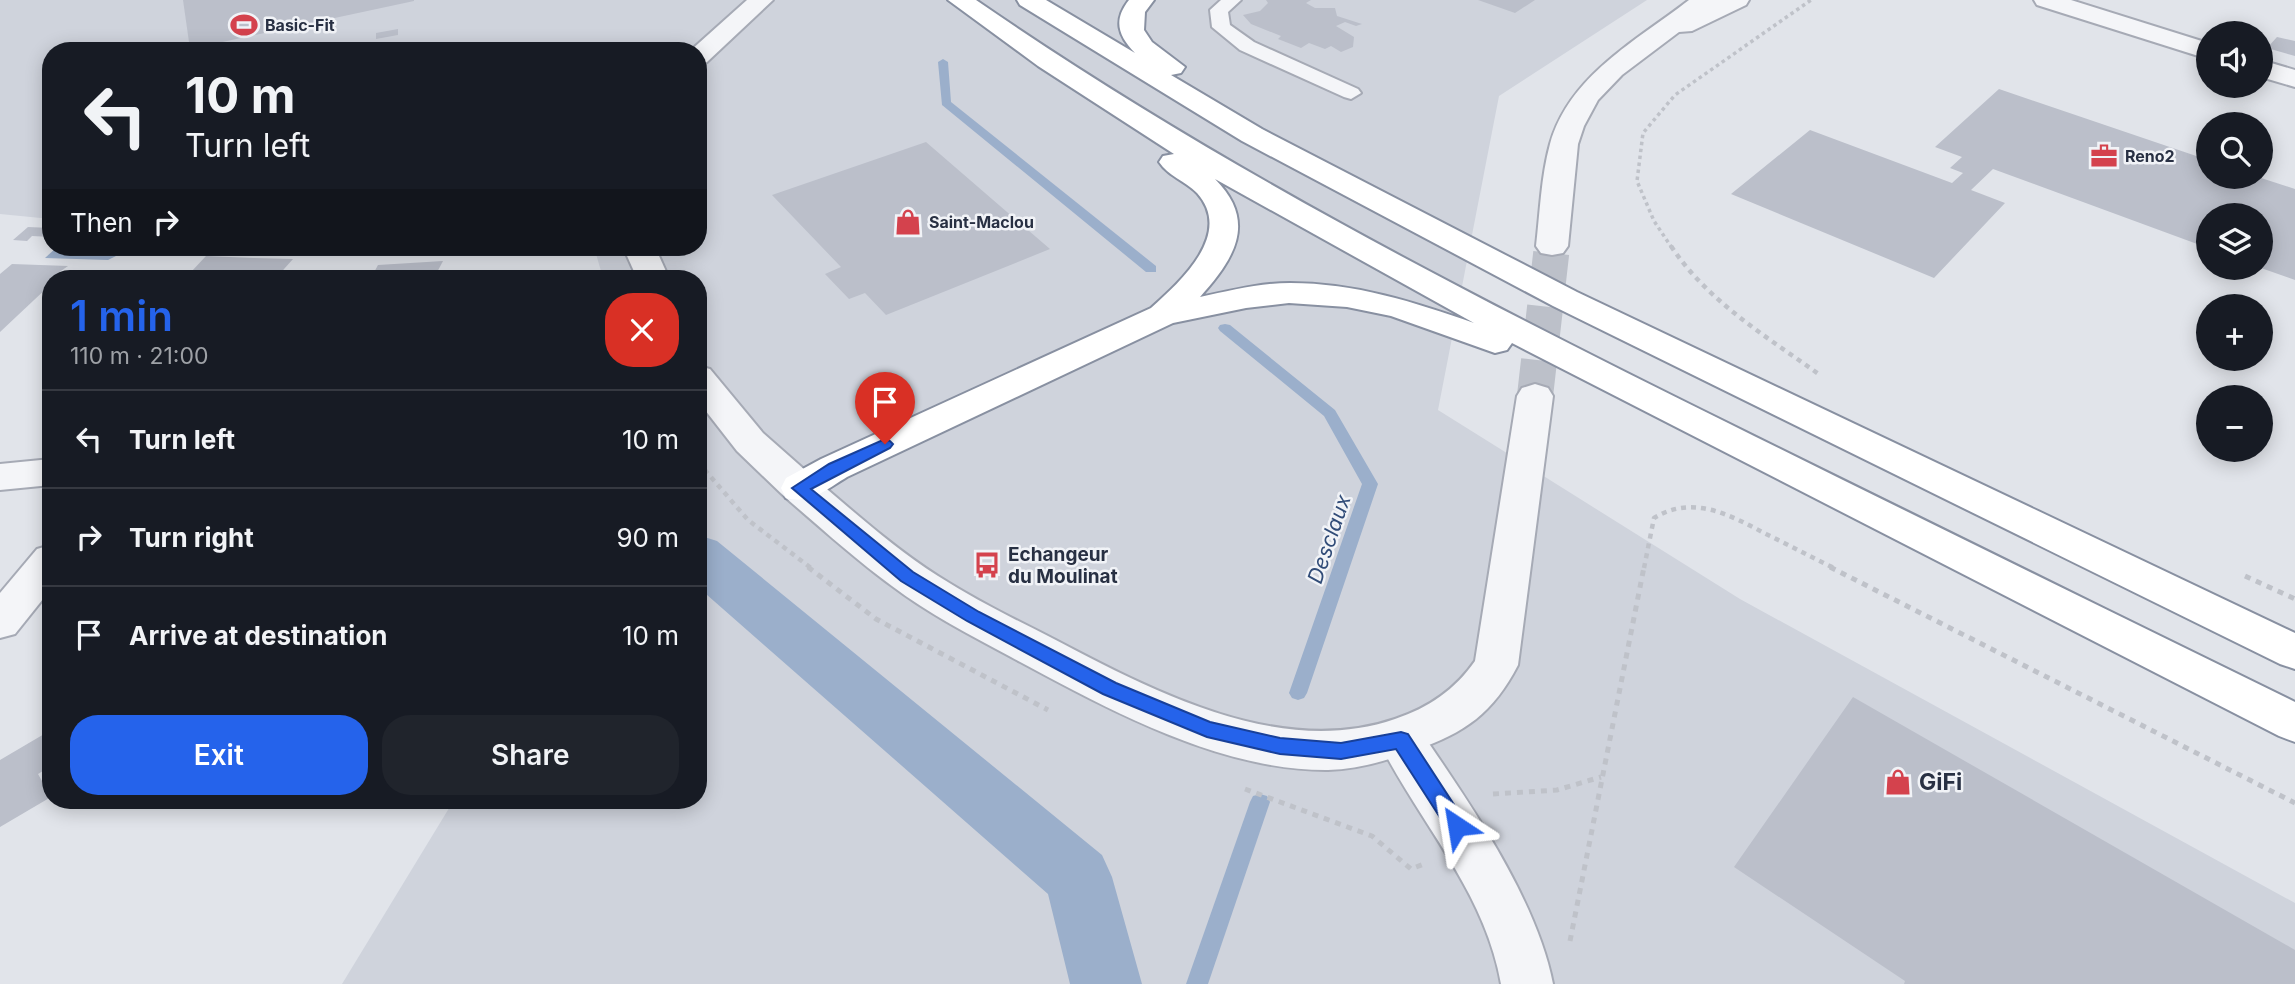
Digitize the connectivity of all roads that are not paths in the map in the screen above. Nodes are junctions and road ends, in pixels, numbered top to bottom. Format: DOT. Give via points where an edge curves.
graph roads {
  1 [pos="761,0"];
  2 [pos="935,0"];
  3 [pos="960,0"];
  4 [pos="1028,0"];
  5 [pos="1142,0"];
  6 [pos="1232,0"];
  7 [pos="1704,0"];
  8 [pos="1737,0"];
  9 [pos="2046,0"];
  10 [pos="1659,36"];
  11 [pos="2196,47"];
  12 [pos="707,49"];
  13 [pos="2273,72"];
  14 [pos="2295,79"];
  15 [pos="1351,93"];
  16 [pos="1552,246"];
  17 [pos="1565,299"];
  18 [pos="1163,315"];
  19 [pos="707,390"];
  20 [pos="1636,393"];
  21 [pos="1535,396"];
  22 [pos="42,473"];
  23 [pos="0,477"];
  24 [pos="800,488"];
  25 [pos="42,571"];
  26 [pos="0,622"];
  27 [pos="2295,652"];
  28 [pos="2295,723"];
  29 [pos="1401,740"];
  30 [pos="1527,984"];
  1 -- 12 [label="street"];
  2 -- 18 [label="highway" via="1210,189 1222,209 1223,235 1195,286"];
  3 -- 20 [label="highway" via="1076,80 1334,234"];
  4 -- 17 [label="highway" via="1252,135"];
  5 -- 17 [label="highway" via="1129,25 1133,36 1157,58 1489,240"];
  6 -- 15 [label="lane" via="1219,10 1221,27 1247,46"];
  7 -- 10 [label="street"];
  8 -- 10 [label="street"];
  9 -- 11 [label="street"];
  10 -- 16 [label="street" via="1596,83 1573,121 1564,144"];
  13 -- 14 [label="street"];
  17 -- 27 [label="highway"];
  18 -- 20 [label="highway" via="1289,293 1347,297 1400,308"];
  18 -- 24 [label="highway"];
  19 -- 24 [label="street" via="750,442"];
  20 -- 28 [label="highway"];
  21 -- 29 [label="street" via="1496,665 1478,694 1455,713"];
  22 -- 23 [label="street"];
  24 -- 29 [label="street" via="918,583 996,629 1146,704 1207,729 1280,746 1341,751"];
  25 -- 26 [label="street"];
  29 -- 30 [label="street" via="1469,844 1497,897"];
}
